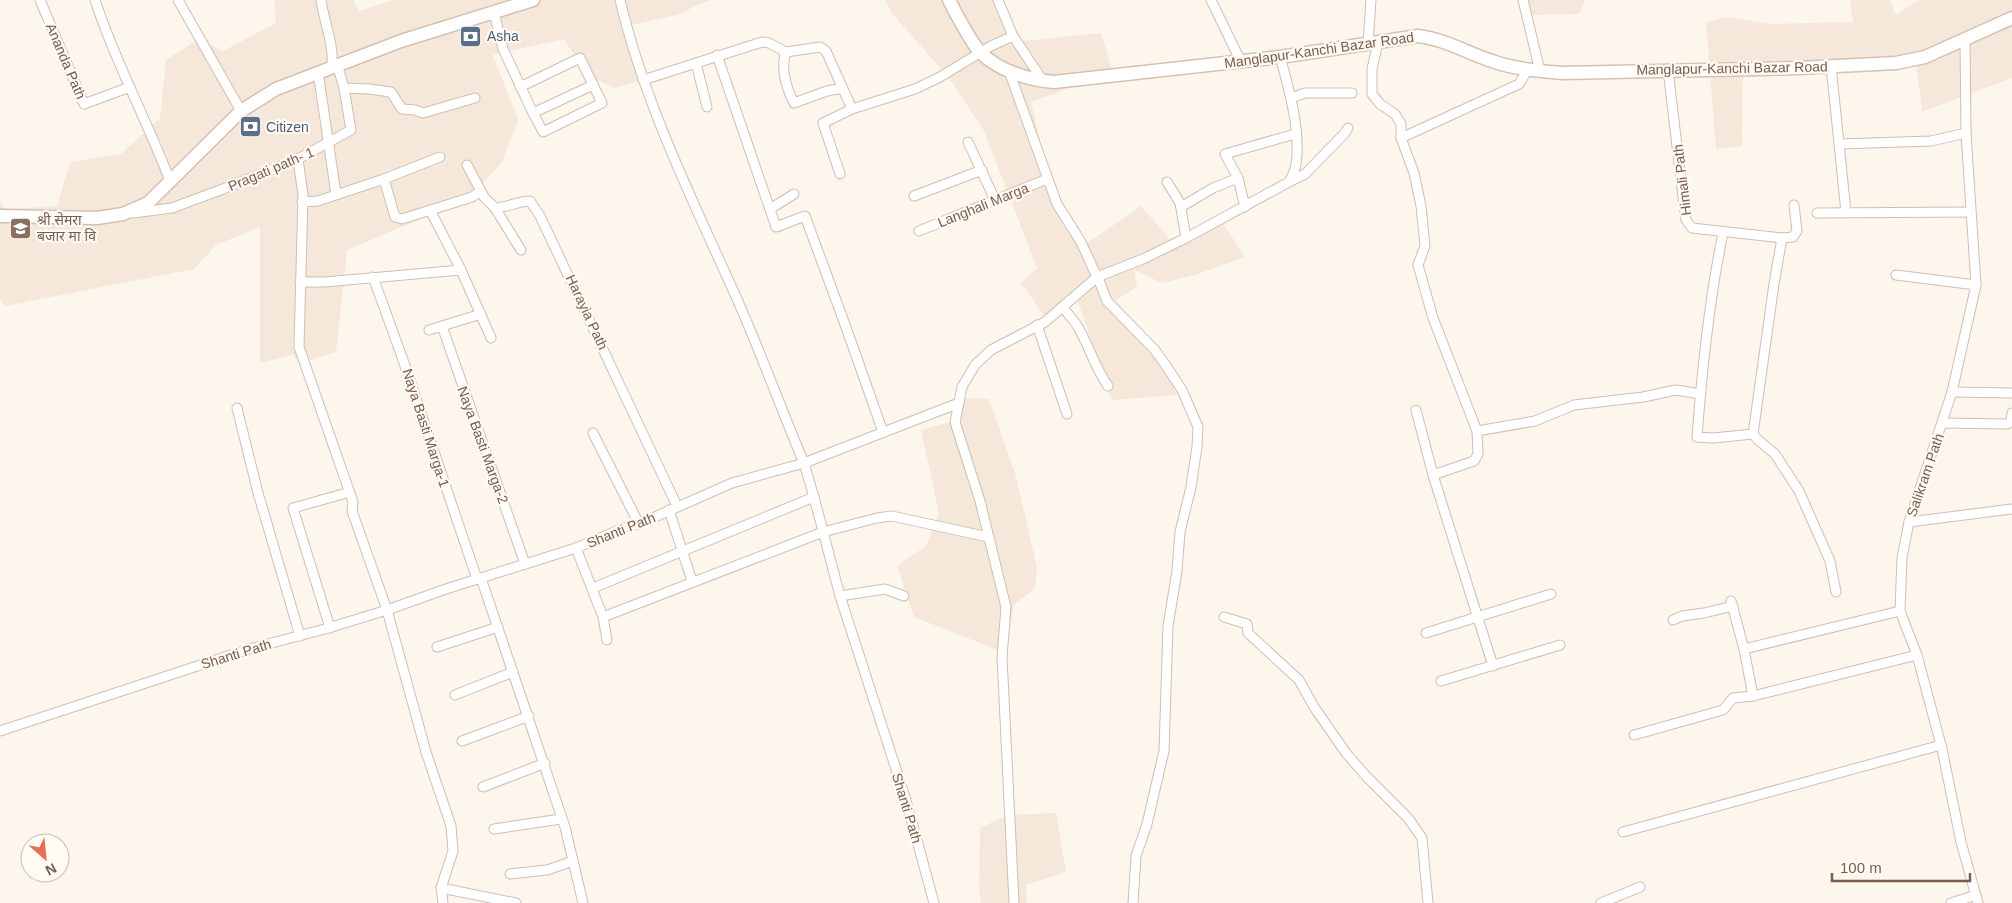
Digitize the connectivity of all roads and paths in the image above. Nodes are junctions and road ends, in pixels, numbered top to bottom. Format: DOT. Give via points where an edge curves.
graph roads {
  1 [pos="40,0"];
  2 [pos="95,0"];
  3 [pos="178,0"];
  4 [pos="321,0"];
  5 [pos="533,0"];
  6 [pos="620,0"];
  7 [pos="998,0"];
  8 [pos="1211,0"];
  9 [pos="1371,0"];
  10 [pos="1523,0"];
  11 [pos="951,1"];
  12 [pos="494,12"];
  13 [pos="2012,18"];
  14 [pos="1012,36"];
  15 [pos="1965,40"];
  16 [pos="1373,43"];
  17 [pos="786,52"];
  18 [pos="980,53"];
  19 [pos="717,55"];
  20 [pos="1280,58"];
  21 [pos="696,62"];
  22 [pos="1240,62"];
  23 [pos="335,65"];
  24 [pos="1831,66"];
  25 [pos="1009,70"];
  26 [pos="1534,70"];
  27 [pos="1668,70"];
  28 [pos="318,72"];
  29 [pos="643,80"];
  30 [pos="1043,81"];
  31 [pos="593,85"];
  32 [pos="130,87"];
  33 [pos="520,87"];
  34 [pos="344,88"];
  35 [pos="842,88"];
  36 [pos="1352,93"];
  37 [pos="475,98"];
  38 [pos="1291,98"];
  39 [pos="707,107"];
  40 [pos="852,109"];
  41 [pos="241,111"];
  42 [pos="533,113"];
  43 [pos="1348,128"];
  44 [pos="1966,133"];
  45 [pos="1296,134"];
  46 [pos="1401,138"];
  47 [pos="968,142"];
  48 [pos="329,143"];
  49 [pos="1839,144"];
  50 [pos="440,157"];
  51 [pos="298,159"];
  52 [pos="467,165"];
  53 [pos="982,170"];
  54 [pos="840,174"];
  55 [pos="1047,178"];
  56 [pos="1238,178"];
  57 [pos="384,179"];
  58 [pos="170,181"];
  59 [pos="1168,182"];
  60 [pos="1290,182"];
  61 [pos="481,191"];
  62 [pos="336,194"];
  63 [pos="794,194"];
  64 [pos="914,196"];
  65 [pos="995,200"];
  66 [pos="302,202"];
  67 [pos="1794,205"];
  68 [pos="1180,207"];
  69 [pos="1245,207"];
  70 [pos="495,208"];
  71 [pos="770,208"];
  72 [pos="430,210"];
  73 [pos="1817,212"];
  74 [pos="1846,212"];
  75 [pos="1971,212"];
  76 [pos="123,214"];
  77 [pos="0,216"];
  78 [pos="919,231"];
  79 [pos="1723,232"];
  80 [pos="1186,238"];
  81 [pos="1782,238"];
  82 [pos="520,250"];
  83 [pos="461,270"];
  84 [pos="1896,274"];
  85 [pos="373,277"];
  86 [pos="1097,278"];
  87 [pos="300,282"];
  88 [pos="1976,285"];
  89 [pos="1064,306"];
  90 [pos="481,314"];
  91 [pos="1037,325"];
  92 [pos="442,326"];
  93 [pos="428,330"];
  94 [pos="491,338"];
  95 [pos="1108,386"];
  96 [pos="1952,392"];
  97 [pos="2012,393"];
  98 [pos="1700,394"];
  99 [pos="959,403"];
  100 [pos="238,408"];
  101 [pos="1416,410"];
  102 [pos="2012,413"];
  103 [pos="1067,414"];
  104 [pos="1943,424"];
  105 [pos="1477,431"];
  106 [pos="882,432"];
  107 [pos="593,433"];
  108 [pos="1753,434"];
  109 [pos="804,464"];
  110 [pos="1433,475"];
  111 [pos="350,492"];
  112 [pos="814,497"];
  113 [pos="677,506"];
  114 [pos="2012,509"];
  115 [pos="669,510"];
  116 [pos="1910,522"];
  117 [pos="639,524"];
  118 [pos="823,532"];
  119 [pos="988,537"];
  120 [pos="576,548"];
  121 [pos="682,551"];
  122 [pos="525,564"];
  123 [pos="479,579"];
  124 [pos="692,582"];
  125 [pos="592,588"];
  126 [pos="1836,592"];
  127 [pos="1550,594"];
  128 [pos="840,596"];
  129 [pos="904,596"];
  130 [pos="387,610"];
  131 [pos="1900,611"];
  132 [pos="1478,615"];
  133 [pos="603,617"];
  134 [pos="1224,617"];
  135 [pos="1673,620"];
  136 [pos="498,626"];
  137 [pos="330,628"];
  138 [pos="1426,633"];
  139 [pos="300,636"];
  140 [pos="607,640"];
  141 [pos="1560,645"];
  142 [pos="437,647"];
  143 [pos="1744,649"];
  144 [pos="1917,656"];
  145 [pos="1493,666"];
  146 [pos="513,672"];
  147 [pos="1441,681"];
  148 [pos="455,694"];
  149 [pos="1753,696"];
  150 [pos="528,716"];
  151 [pos="0,731"];
  152 [pos="1634,735"];
  153 [pos="462,741"];
  154 [pos="1941,745"];
  155 [pos="545,763"];
  156 [pos="483,787"];
  157 [pos="561,819"];
  158 [pos="494,829"];
  159 [pos="1623,832"];
  160 [pos="573,861"];
  161 [pos="510,874"];
  162 [pos="1640,887"];
  163 [pos="441,888"];
  164 [pos="1977,899"];
  165 [pos="443,903"];
  166 [pos="516,903"];
  167 [pos="583,903"];
  168 [pos="934,903"];
  169 [pos="1014,903"];
  170 [pos="1133,903"];
  171 [pos="1428,903"];
  172 [pos="1601,903"];
  173 [pos="1951,903"];
  1 -- 32 [label="street, Ananda Path" via="84,104"];
  2 -- 32 [label="street"];
  3 -- 41 [label="street"];
  4 -- 23 [label="street, Pragati path- 1"];
  5 -- 12 [label="street"];
  6 -- 29 [label="street"];
  7 -- 14 [label="street"];
  8 -- 22 [label="street"];
  9 -- 16 [label="street"];
  10 -- 26 [label="street"];
  11 -- 18 [label="street, Manglapur-Kanchi Bazar Road"];
  12 -- 23 [label="street"];
  12 -- 33 [label="street" via="503,49"];
  13 -- 15 [label="street, Manglapur-Kanchi Bazar Road"];
  14 -- 18 [label="street"];
  14 -- 30 [label="street"];
  15 -- 24 [label="street, Manglapur-Kanchi Bazar Road" via="1904,62"];
  15 -- 44 [label="street, Salikram Path"];
  16 -- 20 [label="street, Manglapur-Kanchi Bazar Road"];
  16 -- 26 [label="street, Manglapur-Kanchi Bazar Road" via="1418,36 1434,38 1495,62"];
  16 -- 46 [label="street" via="1372,94 1395,114"];
  17 -- 19 [label="street" via="762,42"];
  17 -- 35 [label="street" via="820,47 826,51"];
  17 -- 35 [label="street" via="783,60 787,88 794,103"];
  18 -- 25 [label="street, Manglapur-Kanchi Bazar Road"];
  18 -- 40 [label="street" via="915,88"];
  19 -- 21 [label="street"];
  19 -- 71 [label="street"];
  20 -- 22 [label="street, Manglapur-Kanchi Bazar Road"];
  20 -- 38 [label="street"];
  21 -- 29 [label="street"];
  21 -- 39 [label="street"];
  22 -- 30 [label="street, Manglapur-Kanchi Bazar Road"];
  23 -- 28 [label="street"];
  23 -- 34 [label="street, Pragati path- 1"];
  24 -- 27 [label="street, Manglapur-Kanchi Bazar Road"];
  24 -- 49 [label="street"];
  25 -- 30 [label="street, Manglapur-Kanchi Bazar Road"];
  25 -- 55 [label="street"];
  26 -- 27 [label="street, Manglapur-Kanchi Bazar Road" via="1562,73"];
  26 -- 46 [label="street" via="1519,84"];
  27 -- 79 [label="street, Himali Path" via="1686,220 1692,228"];
  28 -- 41 [label="street" via="276,89"];
  28 -- 48 [label="street"];
  29 -- 109 [label="street"];
  31 -- 33 [label="street" via="580,58"];
  31 -- 42 [label="street"];
  31 -- 42 [label="street" via="602,103 543,132"];
  32 -- 58 [label="street"];
  33 -- 42 [label="street"];
  34 -- 37 [label="street" via="391,92 402,109 424,113"];
  34 -- 48 [label="street, Pragati path- 1" via="351,130"];
  35 -- 40 [label="street"];
  36 -- 38 [label="street" via="1305,93"];
  38 -- 45 [label="street"];
  40 -- 54 [label="street" via="823,123"];
  41 -- 58 [label="street"];
  43 -- 60 [label="street" via="1305,174"];
  44 -- 49 [label="street" via="1931,141"];
  44 -- 75 [label="street, Salikram Path"];
  45 -- 56 [label="street" via="1225,154"];
  45 -- 60 [label="street" via="1296,164"];
  46 -- 105 [label="street" via="1414,173 1421,206 1425,246 1418,265 1433,318"];
  47 -- 53 [label="street"];
  48 -- 51 [label="street, Pragati path- 1"];
  48 -- 62 [label="street"];
  49 -- 74 [label="street"];
  50 -- 57 [label="street"];
  51 -- 66 [label="street"];
  51 -- 76 [label="street, Pragati path- 1" via="172,208"];
  52 -- 61 [label="street"];
  53 -- 64 [label="street"];
  53 -- 65 [label="street"];
  55 -- 65 [label="street, Langhali Marga"];
  55 -- 86 [label="street" via="1057,204 1081,242"];
  56 -- 68 [label="street"];
  56 -- 69 [label="street"];
  57 -- 62 [label="street"];
  57 -- 72 [label="street" via="395,217 402,219"];
  58 -- 76 [label="street" via="148,203"];
  59 -- 68 [label="street"];
  60 -- 69 [label="street"];
  61 -- 70 [label="street"];
  61 -- 72 [label="street"];
  62 -- 66 [label="street" via="318,201"];
  63 -- 71 [label="street"];
  65 -- 78 [label="street, Langhali Marga"];
  66 -- 87 [label="street"];
  67 -- 81 [label="street" via="1797,231 1793,237"];
  68 -- 80 [label="street"];
  69 -- 80 [label="street"];
  70 -- 82 [label="street"];
  70 -- 113 [label="street, Harayia Path" via="530,201 540,216"];
  71 -- 106 [label="street" via="776,227 805,216"];
  72 -- 83 [label="street"];
  73 -- 74 [label="street"];
  74 -- 75 [label="street"];
  75 -- 88 [label="street, Salikram Path"];
  76 -- 77 [label="street" via="97,218"];
  79 -- 81 [label="street, Himali Path"];
  79 -- 98 [label="street"];
  80 -- 86 [label="street"];
  81 -- 108 [label="street"];
  83 -- 85 [label="street"];
  83 -- 90 [label="street"];
  84 -- 88 [label="street"];
  85 -- 87 [label="street"];
  85 -- 123 [label="street, Naya Basti Marga-1"];
  86 -- 89 [label="street"];
  86 -- 170 [label="street" via="1108,301 1165,364 1182,390 1198,427 1168,626 1164,751 1136,856"];
  87 -- 111 [label="street" via="300,347"];
  88 -- 96 [label="street, Salikram Path"];
  89 -- 91 [label="street"];
  89 -- 95 [label="street" via="1079,328"];
  90 -- 92 [label="street"];
  90 -- 94 [label="street"];
  91 -- 99 [label="street" via="991,350 975,365 962,387"];
  91 -- 103 [label="street"];
  92 -- 93 [label="street"];
  92 -- 122 [label="street, Naya Basti Marga-2"];
  96 -- 97 [label="street"];
  96 -- 104 [label="street, Salikram Path"];
  98 -- 105 [label="street" via="1676,390 1574,405 1535,421"];
  98 -- 108 [label="street" via="1697,437"];
  99 -- 106 [label="street"];
  99 -- 119 [label="street" via="955,422"];
  100 -- 139 [label="street" via="258,493"];
  101 -- 110 [label="street"];
  102 -- 104 [label="street" via="2011,422 2006,424"];
  104 -- 116 [label="street, Salikram Path"];
  105 -- 110 [label="street" via="1478,454 1474,461"];
  106 -- 109 [label="street"];
  107 -- 117 [label="street"];
  108 -- 126 [label="street" via="1776,454 1799,491 1830,561"];
  109 -- 112 [label="street, Shanti Path"];
  109 -- 113 [label="street, Shanti Path" via="732,482"];
  110 -- 132 [label="street"];
  111 -- 130 [label="street" via="352,511"];
  111 -- 137 [label="street" via="293,508"];
  112 -- 118 [label="street, Shanti Path"];
  112 -- 121 [label="street"];
  113 -- 115 [label="street, Shanti Path"];
  114 -- 116 [label="street"];
  115 -- 117 [label="street, Shanti Path"];
  115 -- 121 [label="street"];
  116 -- 131 [label="street, Salikram Path" via="1902,558"];
  117 -- 120 [label="street, Shanti Path"];
  118 -- 119 [label="street" via="892,516"];
  118 -- 124 [label="street"];
  118 -- 128 [label="street, Shanti Path"];
  119 -- 169 [label="street" via="1006,607 1002,657"];
  120 -- 122 [label="street, Shanti Path"];
  120 -- 125 [label="street"];
  121 -- 124 [label="street"];
  121 -- 125 [label="street"];
  122 -- 123 [label="street, Shanti Path"];
  123 -- 130 [label="street, Shanti Path"];
  123 -- 136 [label="street, Naya Basti Marga-1"];
  124 -- 133 [label="street"];
  125 -- 133 [label="street"];
  127 -- 132 [label="street"];
  128 -- 129 [label="street" via="885,589"];
  128 -- 168 [label="street, Shanti Path" via="906,800"];
  130 -- 137 [label="street, Shanti Path"];
  130 -- 163 [label="street" via="426,752 451,826 453,851"];
  131 -- 143 [label="street"];
  131 -- 144 [label="street, Salikram Path"];
  132 -- 138 [label="street"];
  132 -- 145 [label="street"];
  133 -- 140 [label="street"];
  134 -- 171 [label="street" via="1247,624 1248,633 1299,680 1346,753 1408,818 1422,838"];
  135 -- 143 [label="street" via="1732,603"];
  136 -- 142 [label="street"];
  136 -- 146 [label="street, Naya Basti Marga-1"];
  137 -- 139 [label="street, Shanti Path"];
  139 -- 151 [label="street, Shanti Path" via="249,649"];
  141 -- 145 [label="street"];
  143 -- 149 [label="street"];
  144 -- 149 [label="street"];
  144 -- 154 [label="street, Salikram Path"];
  145 -- 147 [label="street"];
  146 -- 148 [label="street"];
  146 -- 150 [label="street, Naya Basti Marga-1"];
  149 -- 152 [label="street" via="1733,698 1723,710"];
  150 -- 153 [label="street"];
  150 -- 155 [label="street, Naya Basti Marga-1"];
  154 -- 159 [label="street"];
  154 -- 164 [label="street, Salikram Path"];
  155 -- 156 [label="street"];
  155 -- 157 [label="street, Naya Basti Marga-1"];
  157 -- 158 [label="street"];
  157 -- 160 [label="street, Naya Basti Marga-1"];
  160 -- 161 [label="street" via="547,870"];
  160 -- 167 [label="street, Naya Basti Marga-1"];
  162 -- 172 [label="street"];
  163 -- 165 [label="street"];
  163 -- 166 [label="street"];
  164 -- 173 [label="street"];
}
